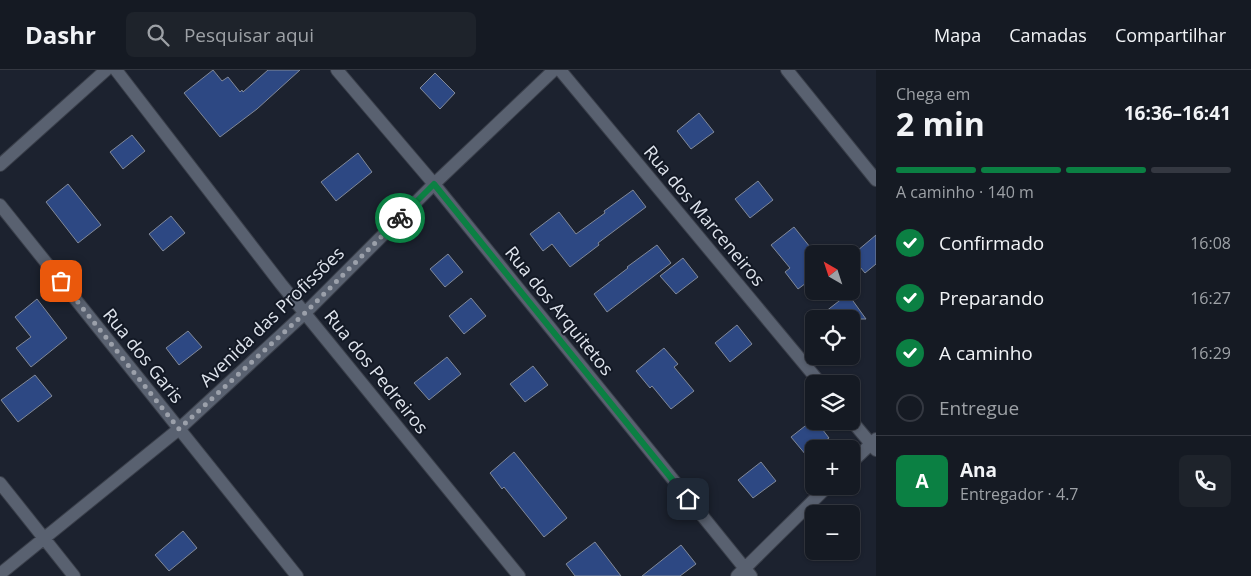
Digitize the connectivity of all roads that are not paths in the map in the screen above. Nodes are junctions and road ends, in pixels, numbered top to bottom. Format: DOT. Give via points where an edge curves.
graph roads {
  1 [pos="106,70"];
  2 [pos="116,70"];
  3 [pos="337,70"];
  4 [pos="554,70"];
  5 [pos="560,70"];
  6 [pos="787,70"];
  7 [pos="0,166"];
  8 [pos="876,180"];
  9 [pos="434,184"];
  10 [pos="0,205"];
  11 [pos="305,313"];
  12 [pos="814,375"];
  13 [pos="179,429"];
  14 [pos="860,429"];
  15 [pos="874,444"];
  16 [pos="860,456"];
  17 [pos="0,483"];
  18 [pos="819,495"];
  19 [pos="44,538"];
  20 [pos="0,574"];
  21 [pos="744,574"];
  22 [pos="74,576"];
  23 [pos="297,576"];
  24 [pos="519,576"];
  1 -- 7 [label="street"];
  2 -- 11 [label="street, Rua dos Pedreiros"];
  3 -- 9 [label="street, Rua dos Arquitetos"];
  4 -- 9 [label="street, Avenida das Profissões"];
  5 -- 12 [label="street, Rua dos Marceneiros"];
  6 -- 8 [label="street"];
  9 -- 11 [label="street, Avenida das Profissões"];
  9 -- 21 [label="street, Rua dos Arquitetos"];
  10 -- 13 [label="street, Rua dos Garis"];
  11 -- 13 [label="street, Avenida das Profissões"];
  11 -- 24 [label="street, Rua dos Pedreiros"];
  13 -- 19 [label="street, Avenida das Profissões"];
  13 -- 23 [label="street, Rua dos Garis"];
  14 -- 15 [label="street"];
  15 -- 16 [label="street"];
  17 -- 19 [label="street"];
  18 -- 21 [label="street"];
  19 -- 20 [label="street, Avenida das Profissões"];
  19 -- 22 [label="street"];
}
